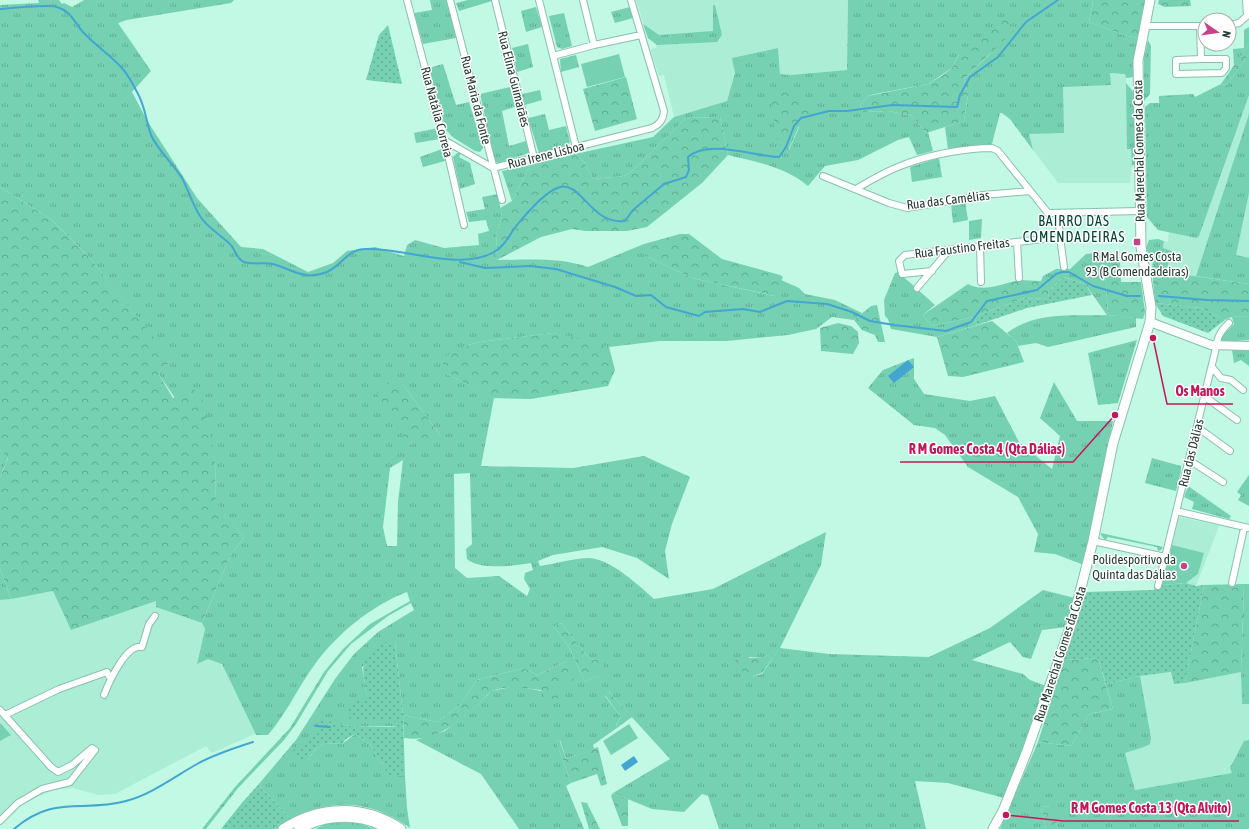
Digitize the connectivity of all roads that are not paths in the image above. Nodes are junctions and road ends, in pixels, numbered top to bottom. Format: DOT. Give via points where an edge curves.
graph roads {
  1 [pos="408,0"];
  2 [pos="450,0"];
  3 [pos="495,0"];
  4 [pos="539,0"];
  5 [pos="583,0"];
  6 [pos="630,0"];
  7 [pos="1150,0"];
  8 [pos="1246,0"];
  9 [pos="1237,23"];
  10 [pos="1145,26"];
  11 [pos="1197,26"];
  12 [pos="641,35"];
  13 [pos="594,45"];
  14 [pos="1201,52"];
  15 [pos="553,56"];
  16 [pos="1201,59"];
  17 [pos="444,140"];
  18 [pos="576,147"];
  19 [pos="534,158"];
  20 [pos="494,168"];
  21 [pos="823,176"];
  22 [pos="856,190"];
  23 [pos="1030,191"];
  24 [pos="502,200"];
  25 [pos="1140,211"];
  26 [pos="1058,213"];
  27 [pos="464,225"];
  28 [pos="1060,237"];
  29 [pos="1017,242"];
  30 [pos="980,245"];
  31 [pos="949,250"];
  32 [pos="1064,267"];
  33 [pos="932,271"];
  34 [pos="1019,278"];
  35 [pos="980,282"];
  36 [pos="917,288"];
  37 [pos="1150,322"];
  38 [pos="1229,323"];
  39 [pos="1216,346"];
  40 [pos="1249,346"];
  41 [pos="1212,368"];
  42 [pos="1243,390"];
  43 [pos="1204,396"];
  44 [pos="1237,420"];
  45 [pos="1197,427"];
  46 [pos="1230,451"];
  47 [pos="1189,460"];
  48 [pos="1223,482"];
  49 [pos="1176,511"];
  50 [pos="1246,528"];
  51 [pos="1093,541"];
  52 [pos="1165,557"];
  53 [pos="1232,583"];
  54 [pos="1158,586"];
  55 [pos="155,616"];
  56 [pos="110,678"];
  57 [pos="104,695"];
  58 [pos="0,710"];
  59 [pos="5,715"];
  60 [pos="0,821"];
  61 [pos="283,829"];
  62 [pos="299,829"];
  63 [pos="388,829"];
  64 [pos="401,829"];
  65 [pos="993,829"];
  1 -- 17 [label="street, Rua Natália Correia"];
  2 -- 20 [label="street, Rua Maria da Fonte"];
  3 -- 19 [label="street, Rua Elina Guimarães"];
  4 -- 15 [label="street"];
  5 -- 13 [label="street"];
  6 -- 12 [label="street"];
  7 -- 10 [label="main road, Rua Marechal Gomes da Costa"];
  8 -- 9 [label="street" via="1247,16"];
  10 -- 11 [label="street"];
  10 -- 25 [label="main road, Rua Marechal Gomes da Costa" via="1138,61"];
  12 -- 13 [label="street"];
  12 -- 18 [label="street, Rua Irene Lisboa" via="664,118 654,127"];
  13 -- 15 [label="street"];
  14 -- 16 [label="street"];
  15 -- 18 [label="street"];
  16 -- 16 [label="street" via="1226,59 1226,68 1222,72 1176,74 1176,60"];
  17 -- 20 [label="street, Rua Irene Lisboa"];
  17 -- 27 [label="street, Rua Natália Correia"];
  18 -- 19 [label="street, Rua Irene Lisboa"];
  19 -- 20 [label="street, Rua Irene Lisboa"];
  20 -- 24 [label="street, Rua Maria da Fonte"];
  21 -- 22 [label="street, Rua das Camélias"];
  22 -- 23 [label="street, Rua das Camélias" via="889,204 907,208 983,195"];
  22 -- 23 [label="street" via="904,164 934,156 992,148 998,151"];
  23 -- 26 [label="street" via="1048,213"];
  25 -- 26 [label="street"];
  25 -- 37 [label="main road, Rua Marechal Gomes da Costa" via="1142,258 1151,307"];
  26 -- 28 [label="street"];
  28 -- 29 [label="street, Rua Faustino Freitas"];
  28 -- 32 [label="street"];
  29 -- 30 [label="street, Rua Faustino Freitas"];
  29 -- 34 [label="street"];
  30 -- 31 [label="street, Rua Faustino Freitas"];
  30 -- 35 [label="street"];
  31 -- 33 [label="street"];
  31 -- 33 [label="street, Rua Faustino Freitas" via="905,255 899,261 902,274"];
  33 -- 36 [label="street"];
  37 -- 39 [label="street"];
  37 -- 51 [label="main road, Rua Marechal Gomes da Costa" via="1113,443"];
  38 -- 39 [label="street, Rua das Dálias" via="1220,331"];
  39 -- 40 [label="street"];
  39 -- 41 [label="street, Rua das Dálias"];
  41 -- 42 [label="street" via="1221,378 1231,380"];
  41 -- 43 [label="street, Rua das Dálias"];
  43 -- 44 [label="street"];
  43 -- 45 [label="street, Rua das Dálias"];
  45 -- 46 [label="street"];
  45 -- 47 [label="street, Rua das Dálias"];
  47 -- 48 [label="street"];
  47 -- 49 [label="street, Rua das Dálias"];
  49 -- 50 [label="street"];
  49 -- 52 [label="street, Rua das Dálias"];
  50 -- 53 [label="street"];
  51 -- 52 [label="street"];
  51 -- 65 [label="main road, Rua Marechal Gomes da Costa" via="1073,619 1044,707 1003,811"];
  52 -- 54 [label="street, Rua das Dálias"];
  55 -- 56 [label="street" via="149,624 142,647 132,649"];
  56 -- 57 [label="street"];
  56 -- 59 [label="street" via="107,672 59,688"];
  58 -- 59 [label="street"];
  59 -- 60 [label="street" via="58,772 72,765 92,748 94,750 70,782 42,789 18,803"];
  61 -- 64 [label="main road" via="307,815 339,810 368,814"];
  62 -- 63 [label="main road" via="336,817 364,819"];
}
